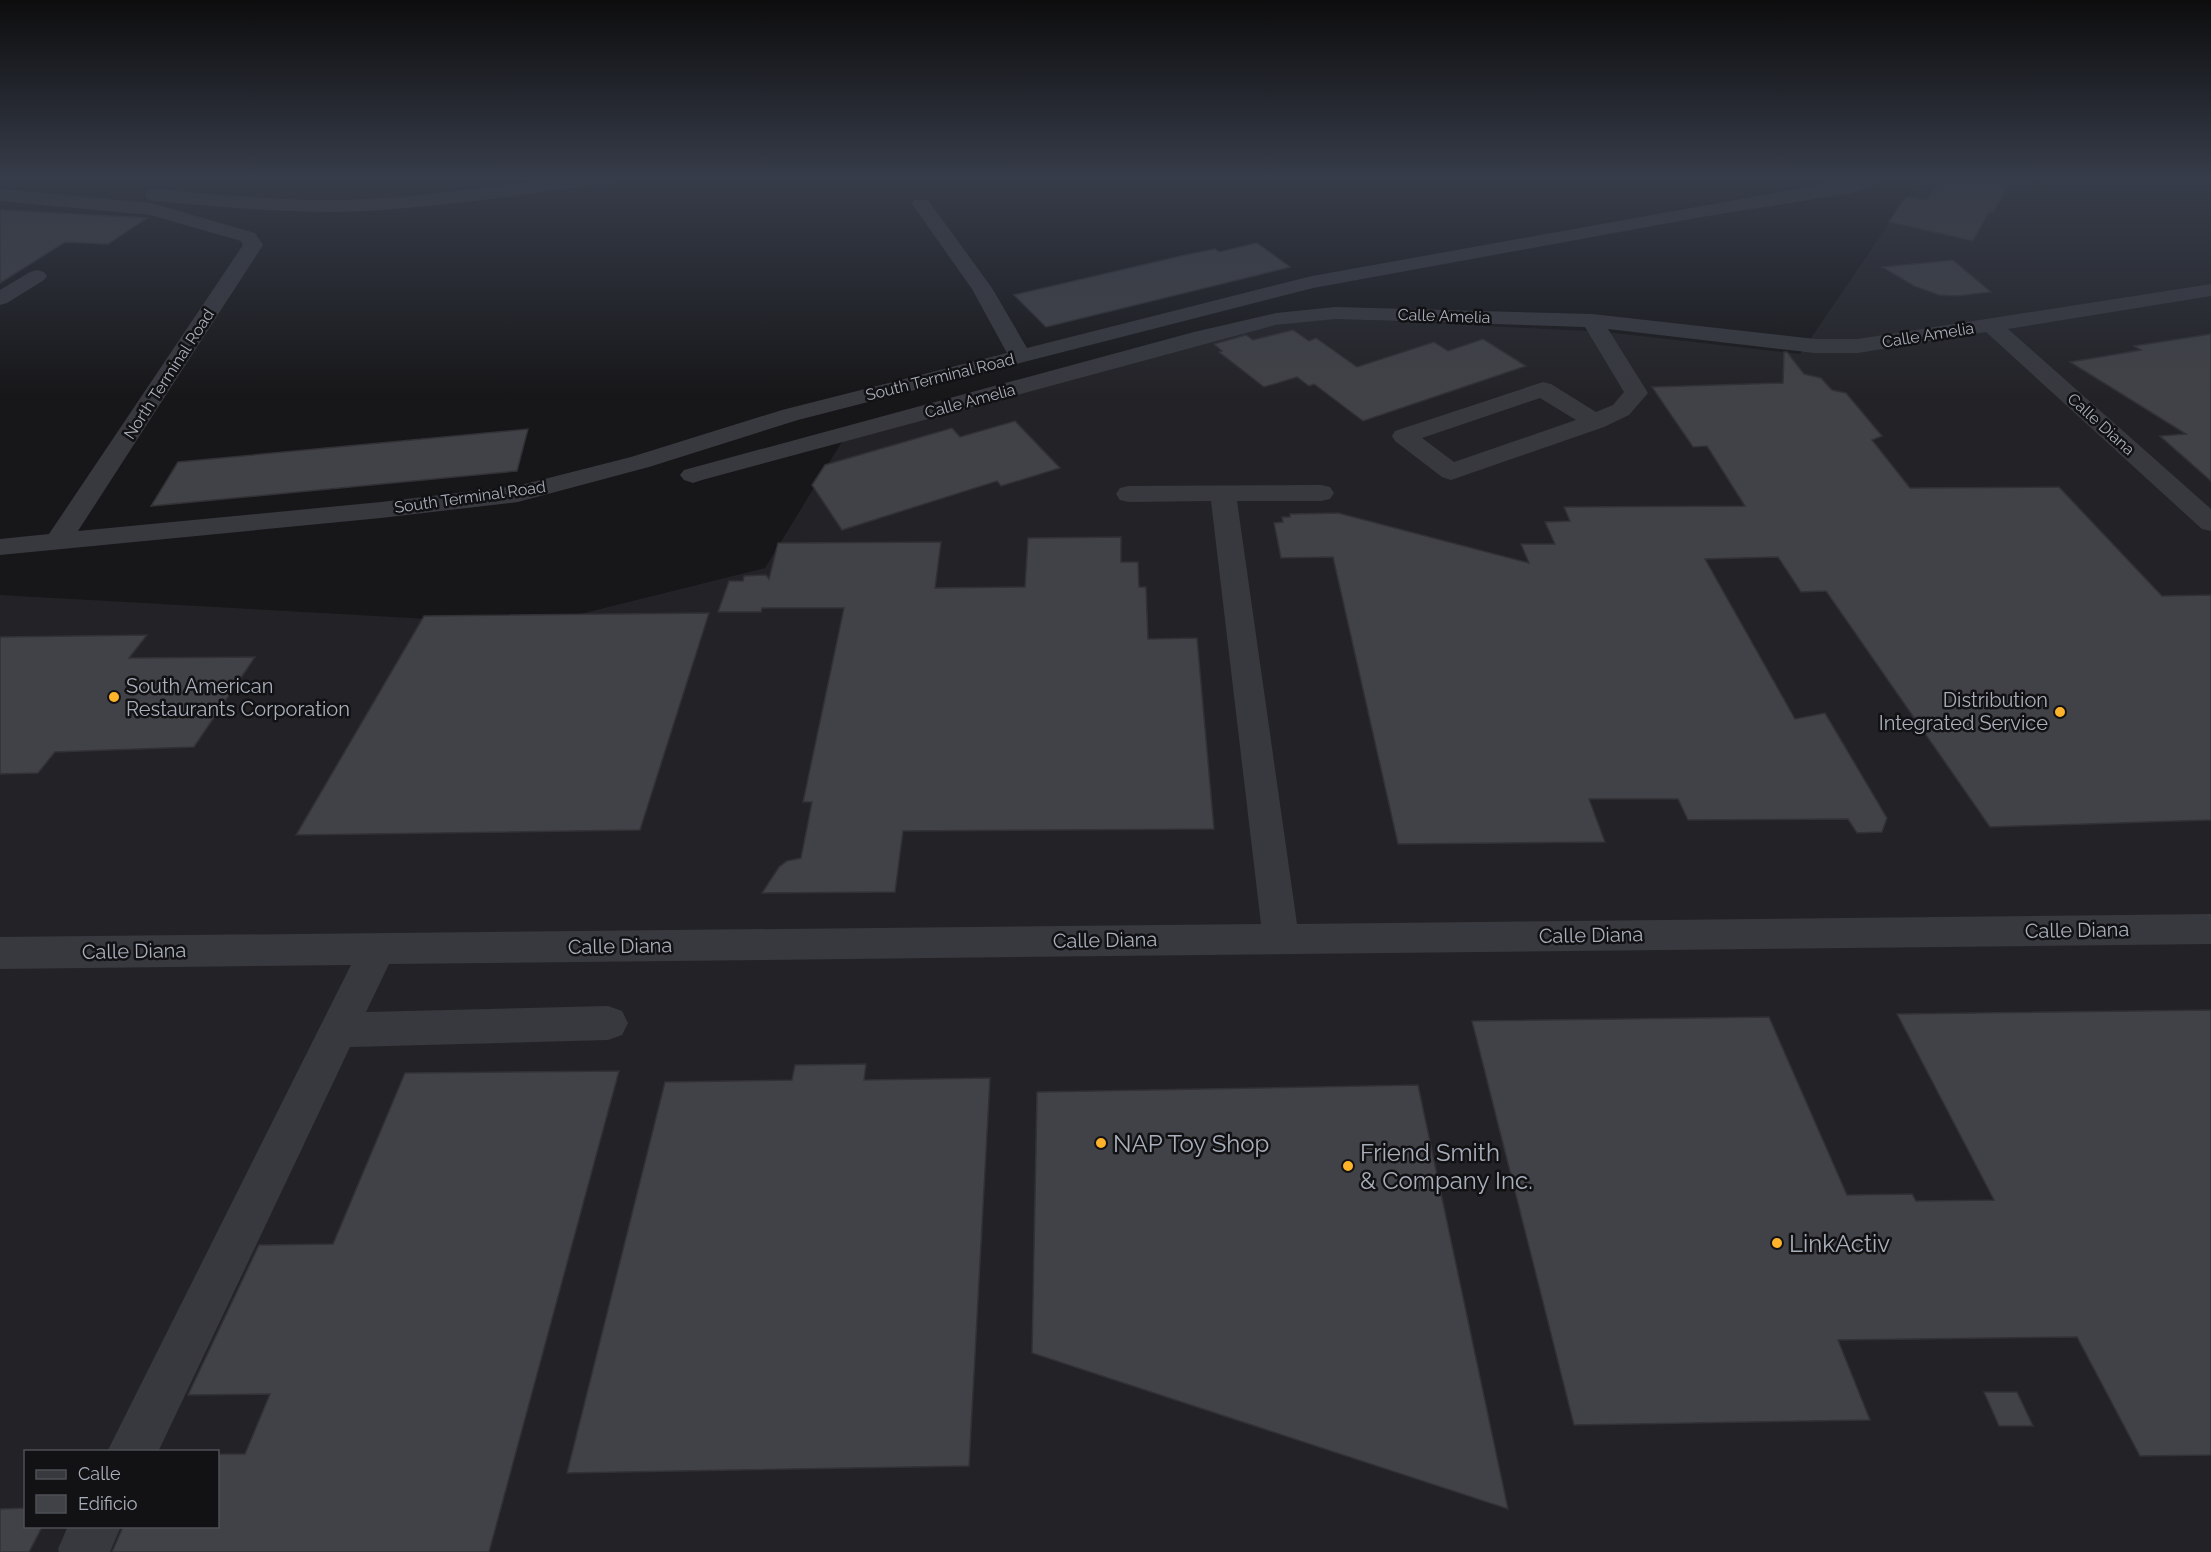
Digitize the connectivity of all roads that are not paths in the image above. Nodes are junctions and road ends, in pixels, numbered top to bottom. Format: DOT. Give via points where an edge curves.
graph roads {
  1 [pos="249,250"];
  2 [pos="955,250"];
  3 [pos="1485,250"];
  4 [pos="37,276"];
  5 [pos="2211,290"];
  6 [pos="0,299"];
  7 [pos="1592,321"];
  8 [pos="1990,325"];
  9 [pos="1021,357"];
  10 [pos="1595,422"];
  11 [pos="693,476"];
  12 [pos="1321,493"];
  13 [pos="1129,494"];
  14 [pos="1223,494"];
  15 [pos="2211,523"];
  16 [pos="58,541"];
  17 [pos="0,547"];
  18 [pos="2211,929"];
  19 [pos="1281,938"];
  20 [pos="378,948"];
  21 [pos="0,953"];
  22 [pos="608,1023"];
  23 [pos="339,1030"];
  24 [pos="133,1450"];
  1 -- 16 [label="street, North Terminal Road"];
  2 -- 9 [label="street" via="982,288"];
  3 -- 9 [label="street, South Terminal Road" via="1312,282"];
  4 -- 6 [label="street"];
  5 -- 8 [label="street, Calle Amelia"];
  7 -- 8 [label="street, Calle Amelia" via="1826,346 1858,346"];
  7 -- 10 [label="street" via="1636,393 1621,410"];
  7 -- 11 [label="street, Calle Amelia" via="1335,313 1276,319"];
  8 -- 15 [label="street, Calle Diana"];
  9 -- 16 [label="street, South Terminal Road" via="790,415 599,474 518,494"];
  10 -- 10 [label="street" via="1451,472 1404,436 1543,389"];
  12 -- 14 [label="street"];
  13 -- 14 [label="street"];
  14 -- 19 [label="street"];
  16 -- 17 [label="street, South Terminal Road"];
  18 -- 19 [label="street, Calle Diana"];
  19 -- 20 [label="street, Calle Diana"];
  20 -- 21 [label="street, Calle Diana"];
  20 -- 23 [label="street"];
  22 -- 23 [label="street"];
  23 -- 24 [label="street"];
}
